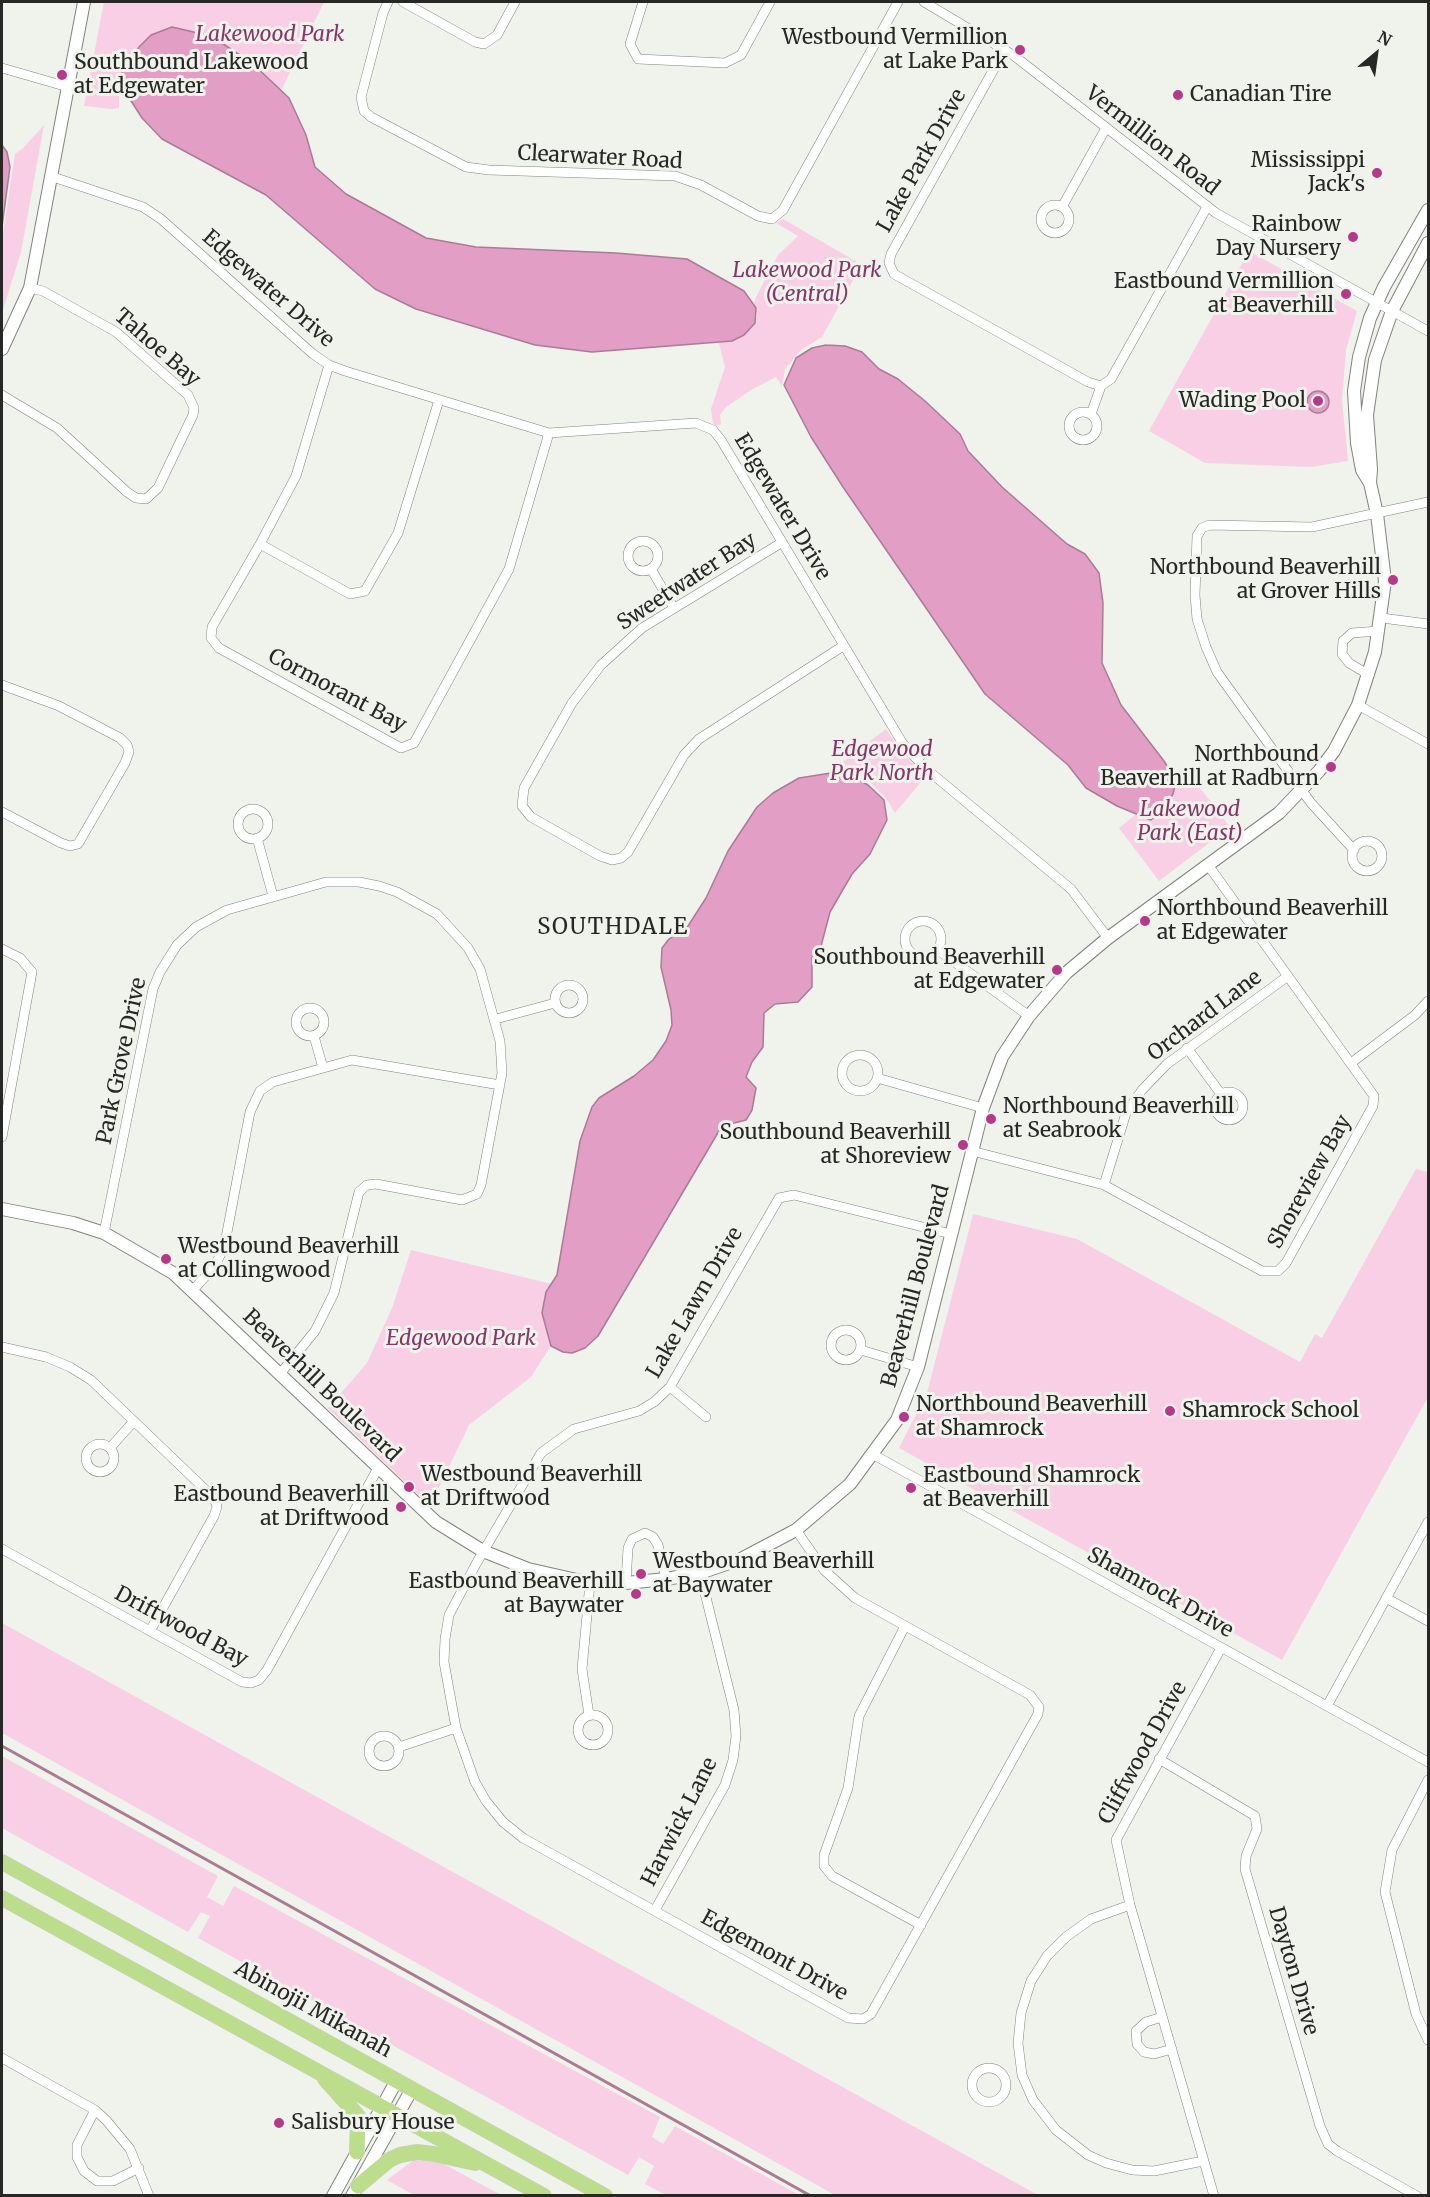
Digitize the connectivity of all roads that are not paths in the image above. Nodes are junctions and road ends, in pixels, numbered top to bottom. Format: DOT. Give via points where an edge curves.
graph roads {
  1 [pos="84,2"];
  2 [pos="388,2"];
  3 [pos="403,2"];
  4 [pos="515,2"];
  5 [pos="643,2"];
  6 [pos="770,2"];
  7 [pos="898,2"];
  8 [pos="924,2"];
  9 [pos="1005,49"];
  10 [pos="2,68"];
  11 [pos="68,87"];
  12 [pos="1106,128"];
  13 [pos="53,177"];
  14 [pos="1062,207"];
  15 [pos="1207,207"];
  16 [pos="1428,210"];
  17 [pos="1428,243"];
  18 [pos="30,288"];
  19 [pos="1377,303"];
  20 [pos="1392,311"];
  21 [pos="1428,331"];
  22 [pos="2,349"];
  23 [pos="329,365"];
  24 [pos="1101,386"];
  25 [pos="2,395"];
  26 [pos="439,400"];
  27 [pos="1091,414"];
  28 [pos="549,433"];
  29 [pos="1370,483"];
  30 [pos="1428,502"];
  31 [pos="1377,514"];
  32 [pos="781,543"];
  33 [pos="260,544"];
  34 [pos="651,569"];
  35 [pos="674,608"];
  36 [pos="1382,618"];
  37 [pos="1428,624"];
  38 [pos="1379,631"];
  39 [pos="843,646"];
  40 [pos="1369,675"];
  41 [pos="2,685"];
  42 [pos="1358,705"];
  43 [pos="1428,744"];
  44 [pos="1302,790"];
  45 [pos="2,812"];
  46 [pos="257,838"];
  47 [pos="1354,850"];
  48 [pos="1208,865"];
  49 [pos="273,896"];
  50 [pos="1108,938"];
  51 [pos="2,949"];
  52 [pos="938,950"];
  53 [pos="1288,976"];
  54 [pos="1428,1001"];
  55 [pos="555,1003"];
  56 [pos="1029,1016"];
  57 [pos="496,1019"];
  58 [pos="314,1036"];
  59 [pos="1187,1048"];
  60 [pos="1351,1063"];
  61 [pos="322,1068"];
  62 [pos="877,1078"];
  63 [pos="500,1085"];
  64 [pos="1221,1094"];
  65 [pos="983,1108"];
  66 [pos="2,1137"];
  67 [pos="972,1151"];
  68 [pos="1104,1185"];
  69 [pos="2,1209"];
  70 [pos="104,1233"];
  71 [pos="951,1234"];
  72 [pos="193,1290"];
  73 [pos="2,1347"];
  74 [pos="861,1350"];
  75 [pos="918,1367"];
  76 [pos="280,1374"];
  77 [pos="670,1387"];
  78 [pos="706,1417"];
  79 [pos="134,1421"];
  80 [pos="110,1448"];
  81 [pos="874,1455"];
  82 [pos="378,1468"];
  83 [pos="1428,1522"];
  84 [pos="796,1530"];
  85 [pos="2,1549"];
  86 [pos="483,1551"];
  87 [pos="700,1573"];
  88 [pos="666,1579"];
  89 [pos="590,1582"];
  90 [pos="626,1583"];
  91 [pos="1386,1598"];
  92 [pos="1428,1621"];
  93 [pos="905,1626"];
  94 [pos="150,1631"];
  95 [pos="1221,1648"];
  96 [pos="1326,1706"];
  97 [pos="589,1715"];
  98 [pos="456,1728"];
  99 [pos="399,1748"];
  100 [pos="1159,1759"];
  101 [pos="1428,1762"];
  102 [pos="1428,1780"];
  103 [pos="2,1862"];
  104 [pos="2,1898"];
  105 [pos="1130,1905"];
  106 [pos="654,1910"];
  107 [pos="921,1925"];
  108 [pos="1162,2017"];
  109 [pos="1428,2040"];
  110 [pos="1172,2049"];
  111 [pos="2,2058"];
  112 [pos="315,2068"];
  113 [pos="1022,2075"];
  114 [pos="397,2080"];
  115 [pos="1005,2080"];
  116 [pos="412,2089"];
  117 [pos="383,2105"];
  118 [pos="95,2110"];
  119 [pos="398,2114"];
  120 [pos="357,2152"];
  121 [pos="1203,2161"];
  122 [pos="139,2168"];
  123 [pos="495,2169"];
  124 [pos="355,2191"];
  125 [pos="150,2196"];
  126 [pos="333,2196"];
  127 [pos="544,2196"];
  128 [pos="605,2196"];
  129 [pos="1214,2196"];
  130 [pos="1417,2196"];
  1 -- 11 [label="street"];
  2 -- 7 [label="street, Clearwater Road" via="361,97 364,111 371,117 466,167 675,176 701,184 758,216 772,219 783,210"];
  3 -- 4 [label="street" via="484,44 497,35"];
  5 -- 6 [label="street" via="630,44 638,59 725,63 741,55"];
  8 -- 9 [label="street, Vermillion Road"];
  9 -- 12 [label="street, Vermillion Road"];
  9 -- 24 [label="street, Lake Park Drive" via="891,254 890,268 908,282"];
  10 -- 11 [label="street"];
  11 -- 13 [label="street"];
  12 -- 14 [label="street"];
  12 -- 15 [label="street, Vermillion Road"];
  13 -- 18 [label="street"];
  13 -- 23 [label="street, Edgewater Drive" via="143,207 161,219"];
  15 -- 19 [label="street, Vermillion Road"];
  15 -- 24 [label="street" via="1111,379"];
  16 -- 19 [label="street, Beaverhill Boulevard"];
  17 -- 20 [label="street, Beaverhill Boulevard"];
  18 -- 22 [label="street"];
  18 -- 25 [label="street, Tahoe Bay" via="43,291 116,332 188,395 193,415 158,488 146,499 136,498 57,428"];
  19 -- 20 [label="street, Vermillion Road"];
  19 -- 29 [label="street, Beaverhill Boulevard" via="1359,357 1354,391 1357,443 1362,470"];
  20 -- 21 [label="street, Vermillion Road"];
  20 -- 29 [label="street, Beaverhill Boulevard" via="1375,360 1367,415"];
  23 -- 26 [label="street, Edgewater Drive"];
  23 -- 33 [label="street, Cormorant Bay" via="296,476"];
  24 -- 27 [label="street"];
  26 -- 28 [label="street, Edgewater Drive"];
  26 -- 33 [label="street" via="398,533 365,591 350,594"];
  28 -- 32 [label="street, Edgewater Drive" via="696,423 709,428 721,440"];
  28 -- 33 [label="street, Cormorant Bay" via="509,569 420,732 408,747 391,744 214,644 212,627"];
  29 -- 31 [label="street, Beaverhill Boulevard"];
  30 -- 31 [label="street"];
  31 -- 36 [label="street, Beaverhill Boulevard" via="1385,581"];
  31 -- 44 [label="street" via="1312,527 1209,525 1197,536 1195,595 1197,619 1206,647 1217,672"];
  32 -- 35 [label="street, Sweetwater Bay"];
  32 -- 39 [label="street, Edgewater Drive"];
  34 -- 35 [label="street"];
  35 -- 39 [label="street, Sweetwater Bay" via="622,644 583,686 522,796 522,806 531,817 612,860 628,852 672,773 699,739"];
  36 -- 37 [label="street"];
  36 -- 38 [label="street, Beaverhill Boulevard"];
  38 -- 40 [label="street, Beaverhill Boulevard"];
  38 -- 40 [label="street" via="1352,633 1343,640 1342,654 1348,663"];
  39 -- 50 [label="street, Edgewater Drive" via="913,756 1071,889"];
  40 -- 42 [label="street, Beaverhill Boulevard"];
  41 -- 45 [label="street" via="59,706 110,732 127,745 129,752 78,844 61,843"];
  42 -- 43 [label="street"];
  42 -- 44 [label="street, Beaverhill Boulevard" via="1334,751"];
  44 -- 47 [label="street"];
  44 -- 48 [label="street, Beaverhill Boulevard" via="1279,813"];
  46 -- 49 [label="street"];
  48 -- 50 [label="street, Beaverhill Boulevard"];
  48 -- 53 [label="street, Shoreview Bay"];
  49 -- 57 [label="street, Park Grove Drive" via="326,882 358,882 415,901 437,914 468,948 480,969"];
  49 -- 70 [label="street, Park Grove Drive" via="228,910 196,927 177,945 160,972 153,989"];
  50 -- 56 [label="street, Beaverhill Boulevard" via="1066,973"];
  51 -- 66 [label="street" via="27,964 32,972"];
  52 -- 56 [label="street"];
  53 -- 59 [label="street, Orchard Lane"];
  53 -- 60 [label="street, Shoreview Bay"];
  54 -- 60 [label="street"];
  55 -- 57 [label="street"];
  56 -- 65 [label="street, Beaverhill Boulevard" via="1002,1057"];
  57 -- 63 [label="street, Park Grove Drive" via="502,1065"];
  58 -- 61 [label="street"];
  59 -- 64 [label="street"];
  59 -- 68 [label="street, Orchard Lane" via="1142,1090 1126,1113"];
  60 -- 68 [label="street, Shoreview Bay" via="1374,1096 1373,1106 1278,1271 1262,1271"];
  61 -- 63 [label="street" via="352,1059 363,1060"];
  61 -- 72 [label="street" via="273,1082 254,1101 224,1248 214,1267"];
  62 -- 65 [label="street"];
  63 -- 76 [label="street, Park Grove Drive" via="477,1194 462,1200 376,1184 359,1192 334,1293 315,1331"];
  65 -- 67 [label="street, Beaverhill Boulevard"];
  67 -- 68 [label="street, Shoreview Bay"];
  67 -- 71 [label="street, Beaverhill Boulevard"];
  69 -- 70 [label="street, Beaverhill Boulevard"];
  70 -- 72 [label="street, Beaverhill Boulevard" via="147,1255"];
  71 -- 75 [label="street, Beaverhill Boulevard"];
  71 -- 77 [label="street, Lake Lawn Drive" via="794,1195 779,1198"];
  72 -- 76 [label="street, Beaverhill Boulevard"];
  73 -- 79 [label="street" via="70,1367 91,1380"];
  74 -- 75 [label="street"];
  75 -- 81 [label="street, Beaverhill Boulevard" via="897,1420"];
  76 -- 82 [label="street, Beaverhill Boulevard"];
  77 -- 78 [label="street"];
  77 -- 86 [label="street, Lake Lawn Drive" via="639,1411 574,1429 541,1453"];
  79 -- 80 [label="street"];
  79 -- 94 [label="street" via="212,1496 217,1507"];
  81 -- 84 [label="street, Beaverhill Boulevard" via="850,1484"];
  81 -- 95 [label="street, Shamrock Drive"];
  82 -- 86 [label="street, Beaverhill Boulevard" via="436,1522"];
  82 -- 94 [label="street, Driftwood Bay" via="259,1680 242,1682"];
  83 -- 91 [label="street"];
  84 -- 87 [label="street, Beaverhill Boulevard" via="741,1559"];
  84 -- 93 [label="street, Edgemont Drive" via="838,1585"];
  85 -- 94 [label="street, Driftwood Bay"];
  86 -- 89 [label="street, Beaverhill Boulevard" via="528,1569"];
  86 -- 98 [label="street, Edgemont Drive" via="449,1615 445,1639 444,1662"];
  87 -- 88 [label="street, Beaverhill Boulevard"];
  87 -- 106 [label="street, Harwick Lane" via="734,1710 733,1760 725,1785"];
  88 -- 90 [label="street, Beaverhill Boulevard"];
  88 -- 90 [label="street" via="658,1545 645,1533 632,1539 628,1548"];
  89 -- 90 [label="street, Beaverhill Boulevard"];
  89 -- 97 [label="street" via="582,1669"];
  91 -- 92 [label="street"];
  91 -- 96 [label="street"];
  93 -- 107 [label="street" via="859,1716 848,1788 824,1855 824,1866 832,1876"];
  93 -- 107 [label="street, Edgemont Drive" via="1030,1695 1039,1707"];
  95 -- 96 [label="street, Shamrock Drive"];
  95 -- 100 [label="street, Cliffwood Drive"];
  96 -- 101 [label="street, Shamrock Drive"];
  98 -- 99 [label="street"];
  98 -- 106 [label="street, Edgemont Drive" via="475,1782 503,1822 523,1838"];
  100 -- 105 [label="street, Cliffwood Drive" via="1116,1840"];
  100 -- 130 [label="street, Dayton Drive" via="1255,1816 1257,1829 1245,1869 1320,2126 1328,2144 1337,2151"];
  102 -- 109 [label="street" via="1392,1850 1385,1892 1416,2014"];
  103 -- 114 [label="main road, Abinojii Mikanah"];
  104 -- 112 [label="main road"];
  105 -- 108 [label="street, Cliffwood Drive"];
  105 -- 113 [label="street" via="1091,1919 1066,1937 1047,1956 1031,1981 1021,2013 1018,2043"];
  106 -- 107 [label="street, Edgemont Drive" via="856,2020 871,2014"];
  108 -- 110 [label="street, Cliffwood Drive"];
  108 -- 110 [label="street" via="1146,2022 1136,2031 1137,2044 1144,2052 1154,2054"];
  110 -- 121 [label="street, Cliffwood Drive"];
  111 -- 118 [label="street"];
  112 -- 117 [label="main road"];
  112 -- 120 [label="main road" via="358,2116"];
  113 -- 115 [label="street"];
  113 -- 121 [label="street" via="1038,2107 1056,2130 1106,2163 1154,2171"];
  114 -- 116 [label="main road, Abinojii Mikanah"];
  114 -- 117 [label="street"];
  116 -- 119 [label="street"];
  116 -- 128 [label="main road, Abinojii Mikanah"];
  117 -- 119 [label="main road"];
  117 -- 120 [label="street"];
  118 -- 122 [label="street" via="121,2135"];
  118 -- 122 [label="street" via="77,2145 77,2157 84,2171 97,2181 113,2181"];
  119 -- 123 [label="main road"];
  119 -- 124 [label="street"];
  120 -- 126 [label="street"];
  121 -- 129 [label="street, Cliffwood Drive"];
  122 -- 125 [label="street"];
  123 -- 124 [label="main road" via="417,2152 389,2160"];
  123 -- 127 [label="main road"];
}
